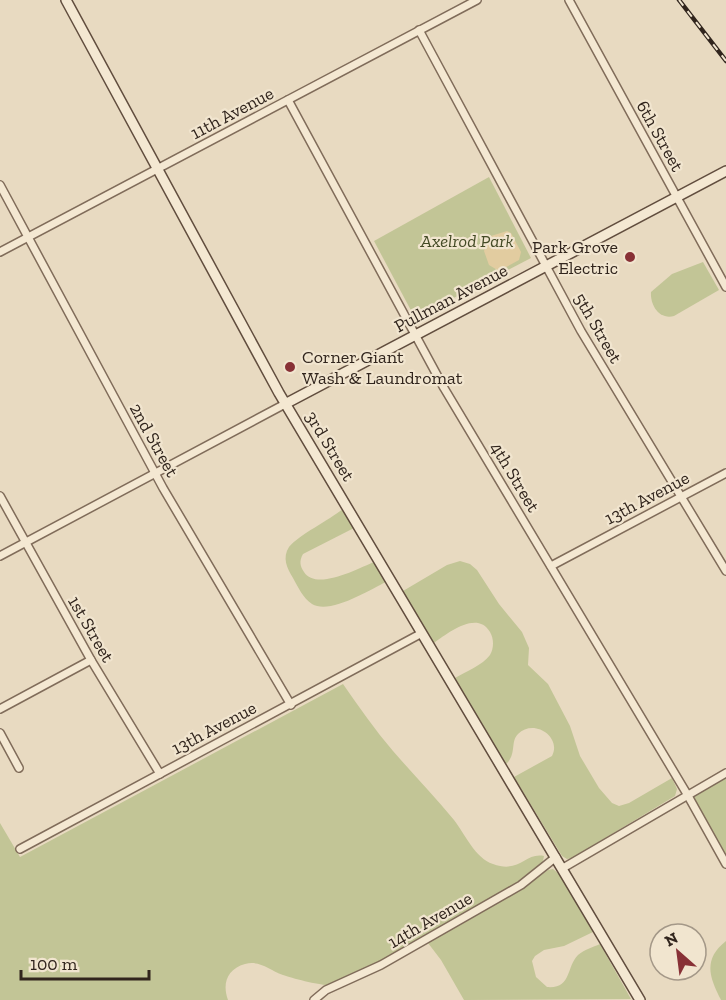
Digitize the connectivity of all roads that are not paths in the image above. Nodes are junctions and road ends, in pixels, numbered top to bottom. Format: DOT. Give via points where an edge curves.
graph roads {
  1 [pos="66,0"];
  2 [pos="477,0"];
  3 [pos="569,0"];
  4 [pos="419,30"];
  5 [pos="288,100"];
  6 [pos="157,169"];
  7 [pos="726,171"];
  8 [pos="0,185"];
  9 [pos="676,197"];
  10 [pos="28,237"];
  11 [pos="0,252"];
  12 [pos="546,266"];
  13 [pos="726,287"];
  14 [pos="415,335"];
  15 [pos="285,404"];
  16 [pos="726,473"];
  17 [pos="155,474"];
  18 [pos="0,496"];
  19 [pos="681,497"];
  20 [pos="25,543"];
  21 [pos="0,556"];
  22 [pos="551,566"];
  23 [pos="726,571"];
  24 [pos="422,633"];
  25 [pos="91,660"];
  26 [pos="291,705"];
  27 [pos="0,710"];
  28 [pos="0,733"];
  29 [pos="19,768"];
  30 [pos="726,773"];
  31 [pos="160,774"];
  32 [pos="687,794"];
  33 [pos="20,849"];
  34 [pos="556,857"];
  35 [pos="726,864"];
  36 [pos="563,868"];
  37 [pos="314,1000"];
  38 [pos="640,1000"];
  1 -- 6 [label="street, 3rd Street"];
  2 -- 4 [label="street, 11th Avenue"];
  3 -- 9 [label="street, 6th Street"];
  4 -- 5 [label="street, 11th Avenue"];
  4 -- 12 [label="street, 5th Street"];
  5 -- 6 [label="street, 11th Avenue"];
  5 -- 14 [label="street, 4th Street"];
  6 -- 10 [label="street, 11th Avenue"];
  6 -- 15 [label="street, 3rd Street"];
  7 -- 9 [label="street, Pullman Avenue"];
  8 -- 10 [label="street, 2nd Street"];
  9 -- 12 [label="street, Pullman Avenue"];
  9 -- 13 [label="street, 6th Street"];
  10 -- 11 [label="street, 11th Avenue"];
  10 -- 17 [label="street, 2nd Street"];
  12 -- 14 [label="street, Pullman Avenue"];
  12 -- 19 [label="street, 5th Street"];
  14 -- 15 [label="street, Pullman Avenue"];
  14 -- 22 [label="street, 4th Street"];
  15 -- 17 [label="street, Pullman Avenue"];
  15 -- 24 [label="street, 3rd Street"];
  16 -- 19 [label="street, 13th Avenue"];
  17 -- 20 [label="street, Pullman Avenue"];
  17 -- 26 [label="street, 2nd Street"];
  18 -- 20 [label="street, 1st Street"];
  19 -- 22 [label="street, 13th Avenue"];
  19 -- 23 [label="street, 5th Street"];
  20 -- 21 [label="street, Pullman Avenue"];
  20 -- 25 [label="street, 1st Street"];
  22 -- 32 [label="street, 4th Street"];
  24 -- 26 [label="street, 13th Avenue"];
  24 -- 34 [label="street, 3rd Street"];
  25 -- 27 [label="street"];
  25 -- 31 [label="street, 1st Street"];
  26 -- 31 [label="street, 13th Avenue"];
  28 -- 29 [label="street"];
  30 -- 32 [label="street"];
  31 -- 33 [label="street, 13th Avenue"];
  32 -- 35 [label="street, 4th Street"];
  32 -- 36 [label="street"];
  34 -- 36 [label="street, 3rd Street"];
  34 -- 37 [label="street, 14th Avenue" via="526,882"];
  36 -- 38 [label="street, 3rd Street"];
}
